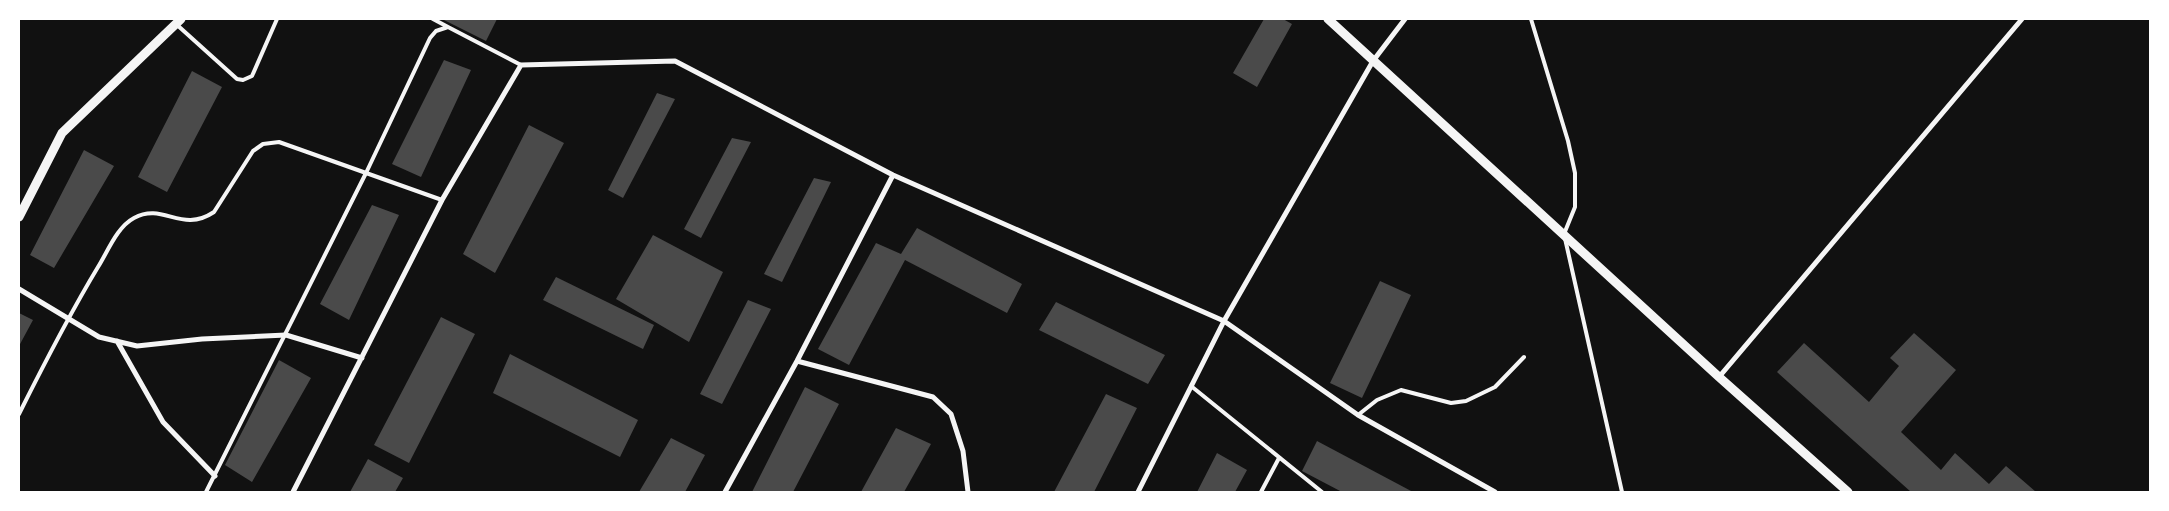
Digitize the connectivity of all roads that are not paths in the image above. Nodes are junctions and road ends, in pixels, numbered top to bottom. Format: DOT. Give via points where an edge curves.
graph roads {
  1 [pos="276,19"];
  2 [pos="433,19"];
  3 [pos="1328,19"];
  4 [pos="1405,19"];
  5 [pos="1531,19"];
  6 [pos="2022,19"];
  7 [pos="178,21"];
  8 [pos="448,27"];
  9 [pos="1373,60"];
  10 [pos="521,65"];
  11 [pos="366,173"];
  12 [pos="893,175"];
  13 [pos="442,200"];
  14 [pos="19,217"];
  15 [pos="1564,234"];
  16 [pos="19,289"];
  17 [pos="68,318"];
  18 [pos="1224,321"];
  19 [pos="286,335"];
  20 [pos="116,341"];
  21 [pos="1524,357"];
  22 [pos="362,358"];
  23 [pos="797,361"];
  24 [pos="1719,377"];
  25 [pos="1191,386"];
  26 [pos="19,414"];
  27 [pos="1358,415"];
  28 [pos="1279,458"];
  29 [pos="214,476"];
  30 [pos="206,492"];
  31 [pos="293,492"];
  32 [pos="725,492"];
  33 [pos="968,492"];
  34 [pos="1138,492"];
  35 [pos="1262,492"];
  36 [pos="1322,492"];
  37 [pos="1495,492"];
  38 [pos="1622,492"];
  39 [pos="1848,492"];
  1 -- 7 [label="lane" via="252,76 243,80 236,79"];
  2 -- 8 [label="lane"];
  3 -- 9 [label="street"];
  4 -- 9 [label="street"];
  5 -- 15 [label="lane" via="1568,141 1574,173 1575,207"];
  6 -- 24 [label="street"];
  7 -- 14 [label="street" via="62,133"];
  8 -- 10 [label="lane"];
  8 -- 11 [label="lane" via="436,31 430,38"];
  9 -- 15 [label="street"];
  9 -- 18 [label="street"];
  10 -- 12 [label="street" via="675,61"];
  10 -- 13 [label="street"];
  11 -- 13 [label="lane"];
  11 -- 17 [label="lane" via="279,142 263,144 253,151 214,212 204,219 191,222 154,212 134,218 120,229"];
  11 -- 19 [label="lane"];
  12 -- 18 [label="street"];
  12 -- 23 [label="street"];
  13 -- 22 [label="street"];
  15 -- 24 [label="street"];
  15 -- 38 [label="lane"];
  16 -- 17 [label="street"];
  17 -- 20 [label="street" via="98,337"];
  17 -- 26 [label="lane"];
  18 -- 25 [label="street"];
  18 -- 27 [label="street"];
  19 -- 20 [label="street" via="137,346"];
  19 -- 22 [label="street"];
  19 -- 29 [label="lane"];
  20 -- 29 [label="street" via="163,422"];
  21 -- 27 [label="lane" via="1495,388 1466,401 1451,403 1401,390 1377,400"];
  22 -- 31 [label="street"];
  23 -- 32 [label="street"];
  23 -- 33 [label="street" via="933,397 951,414 963,451"];
  24 -- 39 [label="street"];
  25 -- 28 [label="lane"];
  25 -- 34 [label="street"];
  27 -- 37 [label="street"];
  28 -- 35 [label="lane"];
  28 -- 36 [label="lane"];
  29 -- 30 [label="lane"];
}
